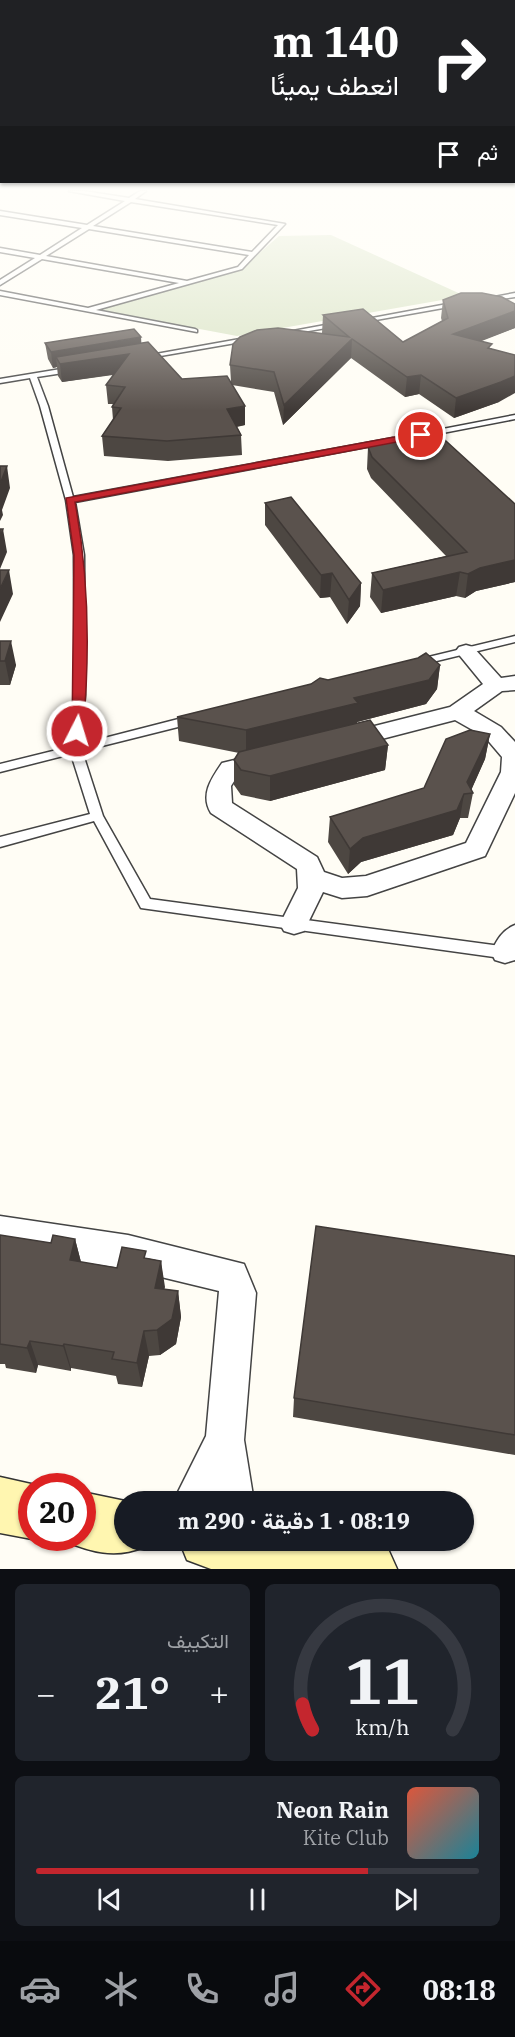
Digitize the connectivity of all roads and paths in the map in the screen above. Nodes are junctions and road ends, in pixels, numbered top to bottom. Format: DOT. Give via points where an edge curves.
graph roads {
  1 [pos="30,264"];
  2 [pos="83,264"];
  3 [pos="244,264"];
  4 [pos="188,282"];
  5 [pos="0,283"];
  6 [pos="0,293"];
  7 [pos="515,295"];
  8 [pos="506,296"];
  9 [pos="482,300"];
  10 [pos="470,302"];
  11 [pos="515,304"];
  12 [pos="88,310"];
  13 [pos="352,322"];
  14 [pos="340,324"];
  15 [pos="195,331"];
  16 [pos="281,334"];
  17 [pos="258,338"];
  18 [pos="139,358"];
  19 [pos="80,368"];
  20 [pos="33,376"];
  21 [pos="0,381"];
  22 [pos="515,417"];
  23 [pos="410,437"];
  24 [pos="398,439"];
  25 [pos="70,500"];
  26 [pos="515,639"];
  27 [pos="466,651"];
  28 [pos="409,665"];
  29 [pos="505,684"];
  30 [pos="458,712"];
  31 [pos="202,717"];
  32 [pos="321,747"];
  33 [pos="75,749"];
  34 [pos="287,755"];
  35 [pos="0,768"];
  36 [pos="98,816"];
  37 [pos="0,842"];
  38 [pos="314,879"];
  39 [pos="294,924"];
  40 [pos="512,947"];
  41 [pos="0,1233"];
  42 [pos="225,1440"];
  43 [pos="199,1491"];
  44 [pos="228,1491"];
  45 [pos="0,1505"];
  46 [pos="18,1508"];
  47 [pos="96,1522"];
  48 [pos="114,1525"];
  49 [pos="301,1551"];
  50 [pos="368,1569"];
  1 -- 5 [label="lane"];
  2 -- 4 [label="lane"];
  3 -- 4 [label="lane"];
  4 -- 12 [label="lane"];
  6 -- 12 [label="lane"];
  7 -- 8 [label="lane"];
  8 -- 9 [label="lane"];
  8 -- 11 [label="lane"];
  10 -- 13 [label="lane"];
  12 -- 15 [label="lane"];
  14 -- 16 [label="lane"];
  17 -- 18 [label="lane"];
  19 -- 20 [label="lane"];
  20 -- 21 [label="lane"];
  20 -- 25 [label="lane"];
  22 -- 23 [label="lane"];
  24 -- 25 [label="lane"];
  25 -- 33 [label="lane" via="79,555 80,695"];
  26 -- 27 [label="lane"];
  27 -- 28 [label="lane"];
  27 -- 29 [label="street"];
  29 -- 30 [label="street"];
  30 -- 32 [label="street"];
  30 -- 38 [label="street" via="493,732 514,756 513,772 476,849 367,886 342,888"];
  31 -- 33 [label="lane"];
  33 -- 35 [label="lane"];
  33 -- 36 [label="lane"];
  34 -- 38 [label="street" via="230,769 219,786 220,807 308,864"];
  36 -- 37 [label="lane"];
  36 -- 39 [label="lane" via="146,904"];
  38 -- 39 [label="street"];
  39 -- 40 [label="lane"];
  41 -- 42 [label="street" via="128,1252 232,1276 238,1293"];
  42 -- 43 [label="street"];
  42 -- 44 [label="street"];
  45 -- 46 [label="main road"];
  47 -- 48 [label="main road"];
  49 -- 50 [label="main road"];
}
